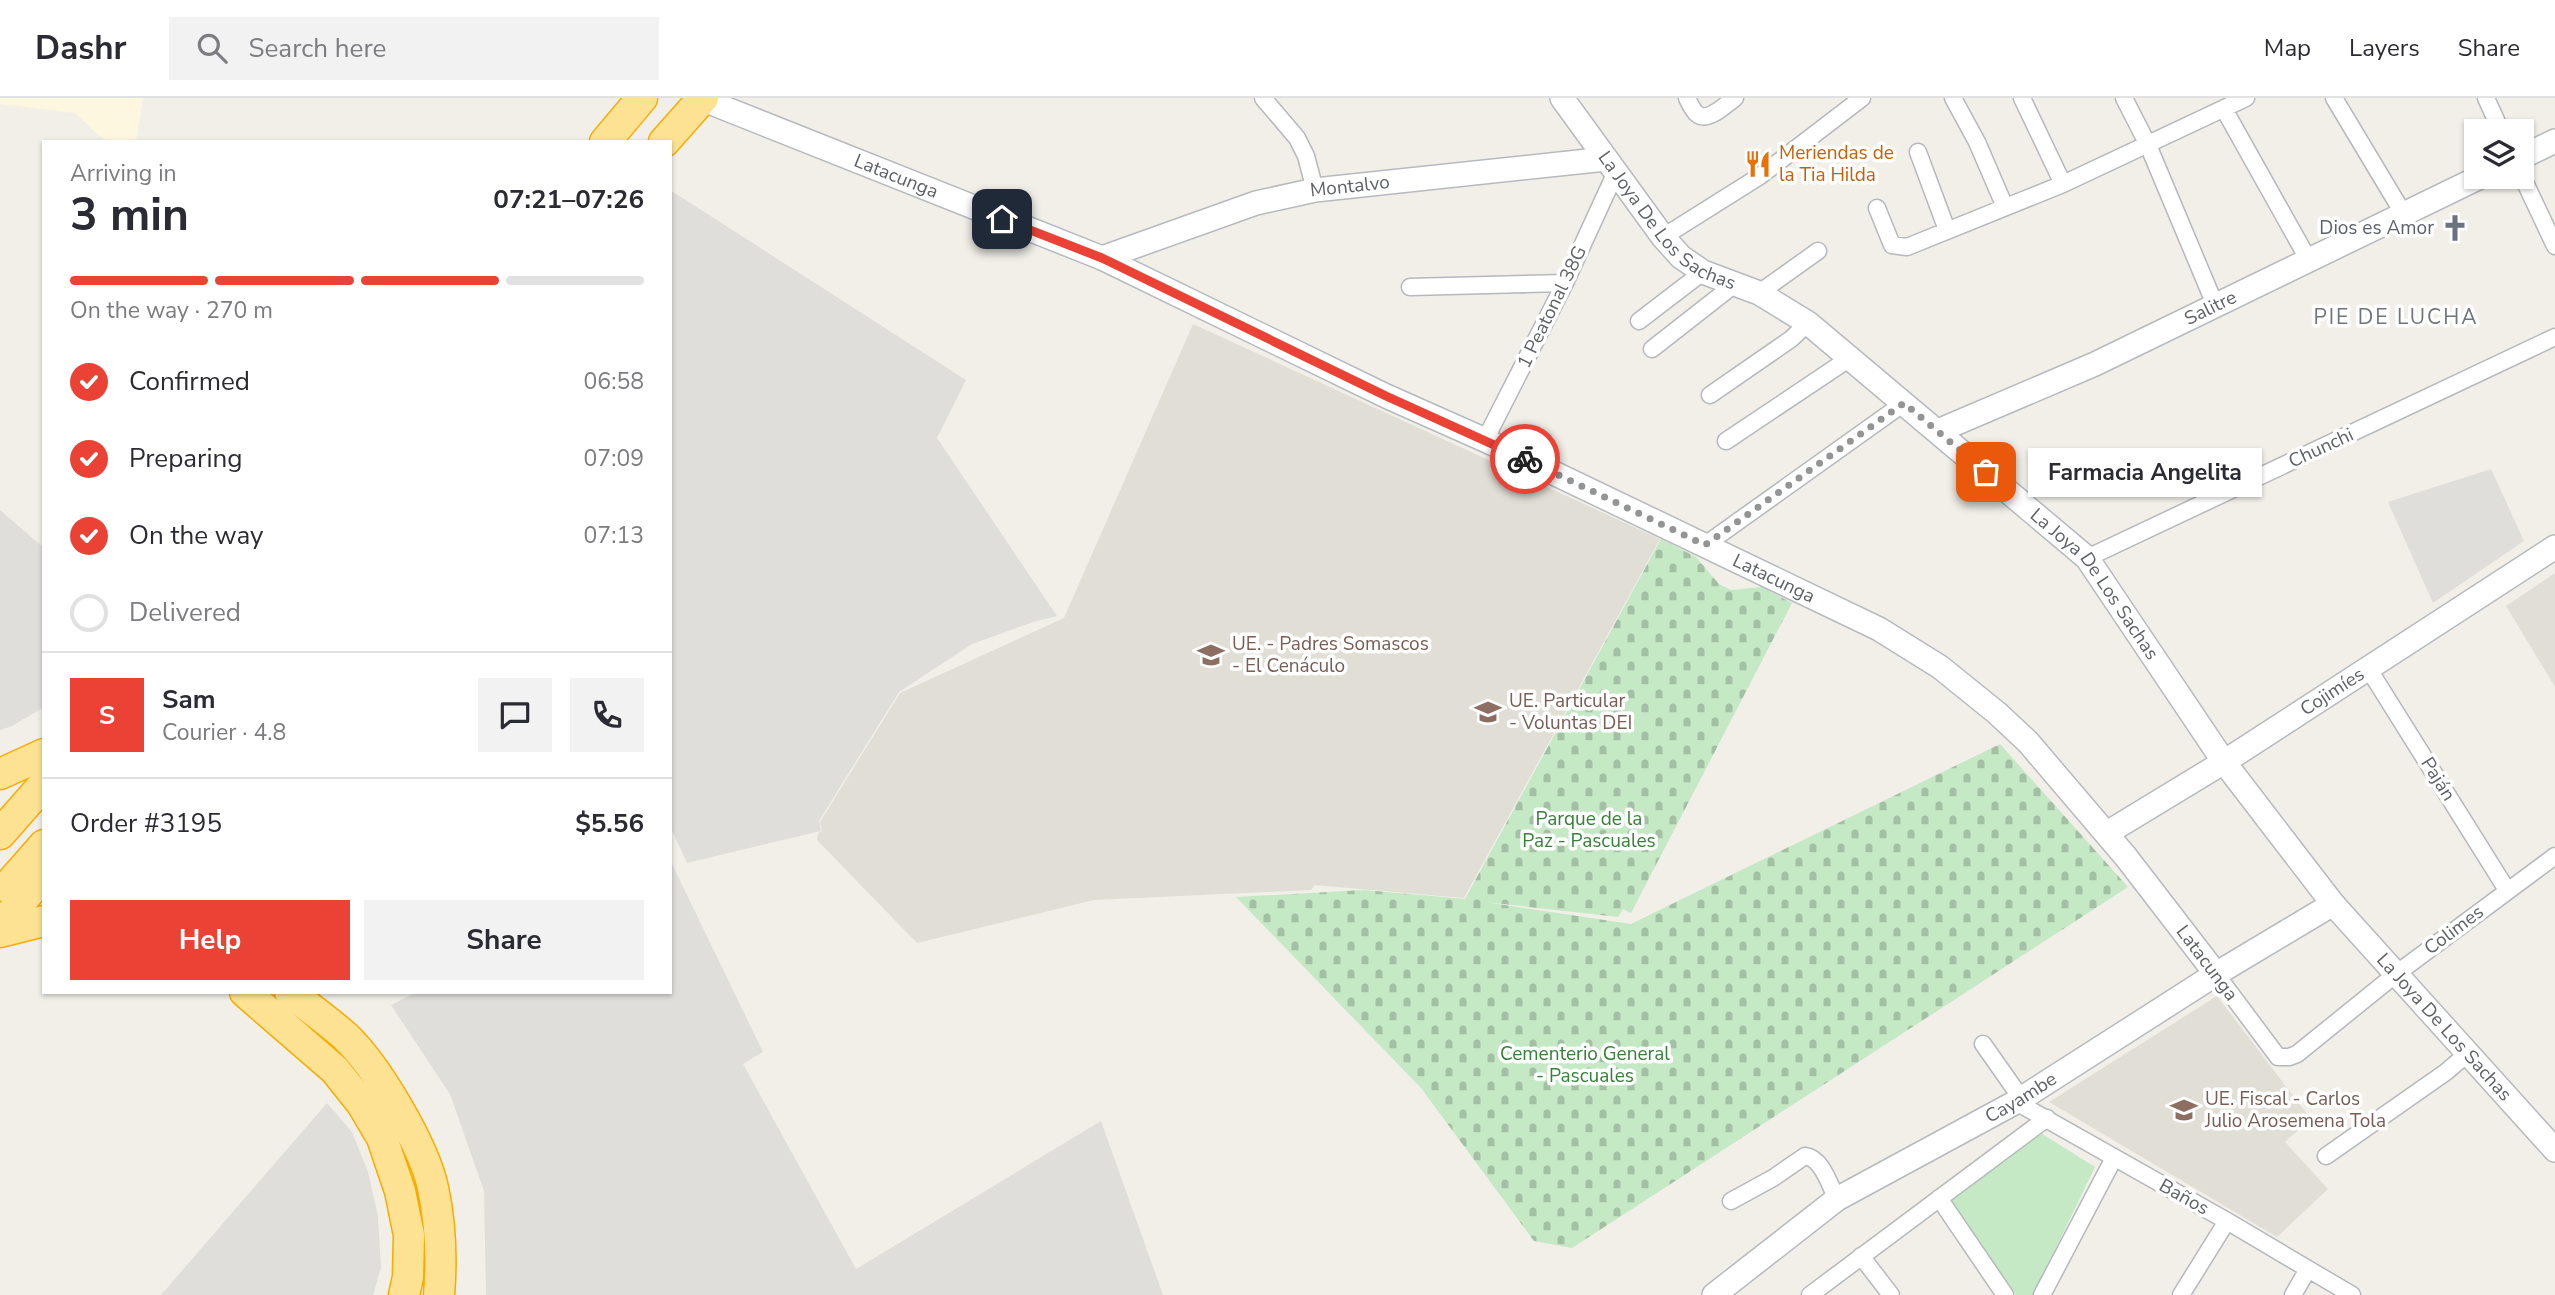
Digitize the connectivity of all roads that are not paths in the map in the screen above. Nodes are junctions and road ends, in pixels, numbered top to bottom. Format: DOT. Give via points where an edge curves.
graph roads {
  1 [pos="701,98"];
  2 [pos="1264,98"];
  3 [pos="1562,98"];
  4 [pos="1687,98"];
  5 [pos="1735,98"];
  6 [pos="1862,98"];
  7 [pos="1952,98"];
  8 [pos="2022,98"];
  9 [pos="2124,98"];
  10 [pos="2246,98"];
  11 [pos="2334,98"];
  12 [pos="2486,98"];
  13 [pos="640,100"];
  14 [pos="2224,109"];
  15 [pos="2496,119"];
  16 [pos="607,140"];
  17 [pos="666,140"];
  18 [pos="2555,141"];
  19 [pos="2148,145"];
  20 [pos="2534,151"];
  21 [pos="1918,152"];
  22 [pos="1611,165"];
  23 [pos="2063,184"];
  24 [pos="2464,184"];
  25 [pos="2528,189"];
  26 [pos="1315,190"];
  27 [pos="2005,207"];
  28 [pos="1877,208"];
  29 [pos="2403,213"];
  30 [pos="1947,230"];
  31 [pos="1663,237"];
  32 [pos="2555,246"];
  33 [pos="1818,251"];
  34 [pos="1102,258"];
  35 [pos="2308,260"];
  36 [pos="1703,272"];
  37 [pos="1565,283"];
  38 [pos="1735,284"];
  39 [pos="1410,286"];
  40 [pos="1759,293"];
  41 [pos="2216,307"];
  42 [pos="1639,321"];
  43 [pos="1808,323"];
  44 [pos="2555,337"];
  45 [pos="1652,349"];
  46 [pos="1850,358"];
  47 [pos="1710,396"];
  48 [pos="1904,403"];
  49 [pos="1938,431"];
  50 [pos="1485,440"];
  51 [pos="1726,442"];
  52 [pos="1705,545"];
  53 [pos="2555,547"];
  54 [pos="2087,558"];
  55 [pos="2368,668"];
  56 [pos="42,755"];
  57 [pos="2224,762"];
  58 [pos="0,774"];
  59 [pos="42,786"];
  60 [pos="2,832"];
  61 [pos="2107,833"];
  62 [pos="42,848"];
  63 [pos="2555,856"];
  64 [pos="42,877"];
  65 [pos="2507,890"];
  66 [pos="3,898"];
  67 [pos="2333,904"];
  68 [pos="42,922"];
  69 [pos="0,926"];
  70 [pos="0,932"];
  71 [pos="2216,974"];
  72 [pos="2396,974"];
  73 [pos="247,994"];
  74 [pos="292,994"];
  75 [pos="1983,1044"];
  76 [pos="2468,1053"];
  77 [pos="2289,1057"];
  78 [pos="2018,1100"];
  79 [pos="2047,1118"];
  80 [pos="2555,1150"];
  81 [pos="2326,1156"];
  82 [pos="2114,1158"];
  83 [pos="1939,1198"];
  84 [pos="1836,1199"];
  85 [pos="1731,1201"];
  86 [pos="2227,1221"];
  87 [pos="1861,1256"];
  88 [pos="2308,1269"];
  89 [pos="404,1295"];
  90 [pos="439,1295"];
  91 [pos="1714,1295"];
  92 [pos="1810,1295"];
  93 [pos="1891,1295"];
  94 [pos="2005,1295"];
  95 [pos="2042,1295"];
  96 [pos="2181,1295"];
  97 [pos="2293,1295"];
  98 [pos="2352,1295"];
  1 -- 17 [label="highway"];
  1 -- 34 [label="street, Latacunga"];
  2 -- 26 [label="street" via="1297,138"];
  3 -- 22 [label="street, La Joya De Los Sachas"];
  4 -- 5 [label="street" via="1697,114 1705,117"];
  6 -- 31 [label="street" via="1760,176"];
  7 -- 27 [label="street"];
  8 -- 23 [label="street"];
  9 -- 19 [label="street"];
  10 -- 14 [label="street"];
  11 -- 29 [label="street"];
  12 -- 15 [label="street"];
  13 -- 16 [label="highway"];
  14 -- 19 [label="street"];
  14 -- 35 [label="street"];
  18 -- 20 [label="street"];
  19 -- 23 [label="street"];
  19 -- 41 [label="street"];
  21 -- 30 [label="street"];
  22 -- 26 [label="street, Montalvo"];
  22 -- 31 [label="street, La Joya De Los Sachas"];
  22 -- 37 [label="street, 1 Peatonal 38G"];
  23 -- 27 [label="street"];
  24 -- 29 [label="street, Salitre"];
  25 -- 32 [label="street"];
  26 -- 34 [label="street, Montalvo" via="1256,203"];
  27 -- 30 [label="street"];
  28 -- 30 [label="street" via="1892,245 1907,247"];
  29 -- 35 [label="street, Salitre"];
  31 -- 36 [label="street, La Joya De Los Sachas"];
  33 -- 40 [label="street"];
  34 -- 50 [label="street, Latacunga"];
  35 -- 41 [label="street, Salitre"];
  36 -- 38 [label="street, La Joya De Los Sachas"];
  36 -- 42 [label="street"];
  37 -- 39 [label="street"];
  37 -- 50 [label="street, 1 Peatonal 38G"];
  38 -- 40 [label="street, La Joya De Los Sachas"];
  38 -- 45 [label="street"];
  40 -- 43 [label="street, La Joya De Los Sachas"];
  41 -- 49 [label="street, Salitre"];
  43 -- 46 [label="street, La Joya De Los Sachas"];
  43 -- 47 [label="street"];
  44 -- 54 [label="street, Chunchi"];
  46 -- 48 [label="street, La Joya De Los Sachas"];
  46 -- 51 [label="street"];
  48 -- 49 [label="street, La Joya De Los Sachas"];
  48 -- 52 [label="street"];
  49 -- 54 [label="street, La Joya De Los Sachas"];
  50 -- 52 [label="street, Latacunga"];
  52 -- 61 [label="street, Latacunga" via="1879,629 1940,667 2028,742"];
  53 -- 55 [label="street, Cojimíes"];
  54 -- 57 [label="street, La Joya De Los Sachas"];
  55 -- 57 [label="street, Cojimíes"];
  55 -- 65 [label="street, Paján"];
  56 -- 58 [label="highway"];
  57 -- 61 [label="street, Cojimíes"];
  57 -- 67 [label="street, La Joya De Los Sachas"];
  59 -- 60 [label="highway"];
  61 -- 71 [label="street, Latacunga"];
  62 -- 66 [label="highway"];
  63 -- 65 [label="street, Colimes"];
  64 -- 69 [label="highway"];
  65 -- 72 [label="street, Colimes"];
  67 -- 71 [label="street, Cayambe"];
  67 -- 72 [label="street, La Joya De Los Sachas"];
  68 -- 70 [label="highway"];
  71 -- 77 [label="street, Latacunga" via="2278,1057"];
  71 -- 78 [label="street, Cayambe"];
  72 -- 76 [label="street, La Joya De Los Sachas"];
  72 -- 77 [label="street, Colimes"];
  73 -- 89 [label="highway" via="335,1070 382,1138 409,1236"];
  74 -- 90 [label="highway" via="346,1038 386,1088 415,1143 433,1186 442,1251"];
  75 -- 78 [label="street"];
  76 -- 80 [label="street, La Joya De Los Sachas"];
  76 -- 81 [label="street"];
  78 -- 79 [label="street, Baños"];
  78 -- 84 [label="street, Cayambe"];
  79 -- 82 [label="street, Baños"];
  79 -- 83 [label="street"];
  82 -- 86 [label="street, Baños"];
  82 -- 95 [label="street"];
  83 -- 87 [label="street"];
  83 -- 94 [label="street"];
  84 -- 85 [label="street" via="1818,1162 1805,1156"];
  84 -- 91 [label="street, Cayambe"];
  86 -- 88 [label="street, Baños"];
  86 -- 96 [label="street"];
  87 -- 92 [label="street"];
  87 -- 93 [label="street"];
  88 -- 97 [label="street"];
  88 -- 98 [label="street, Baños"];
}
